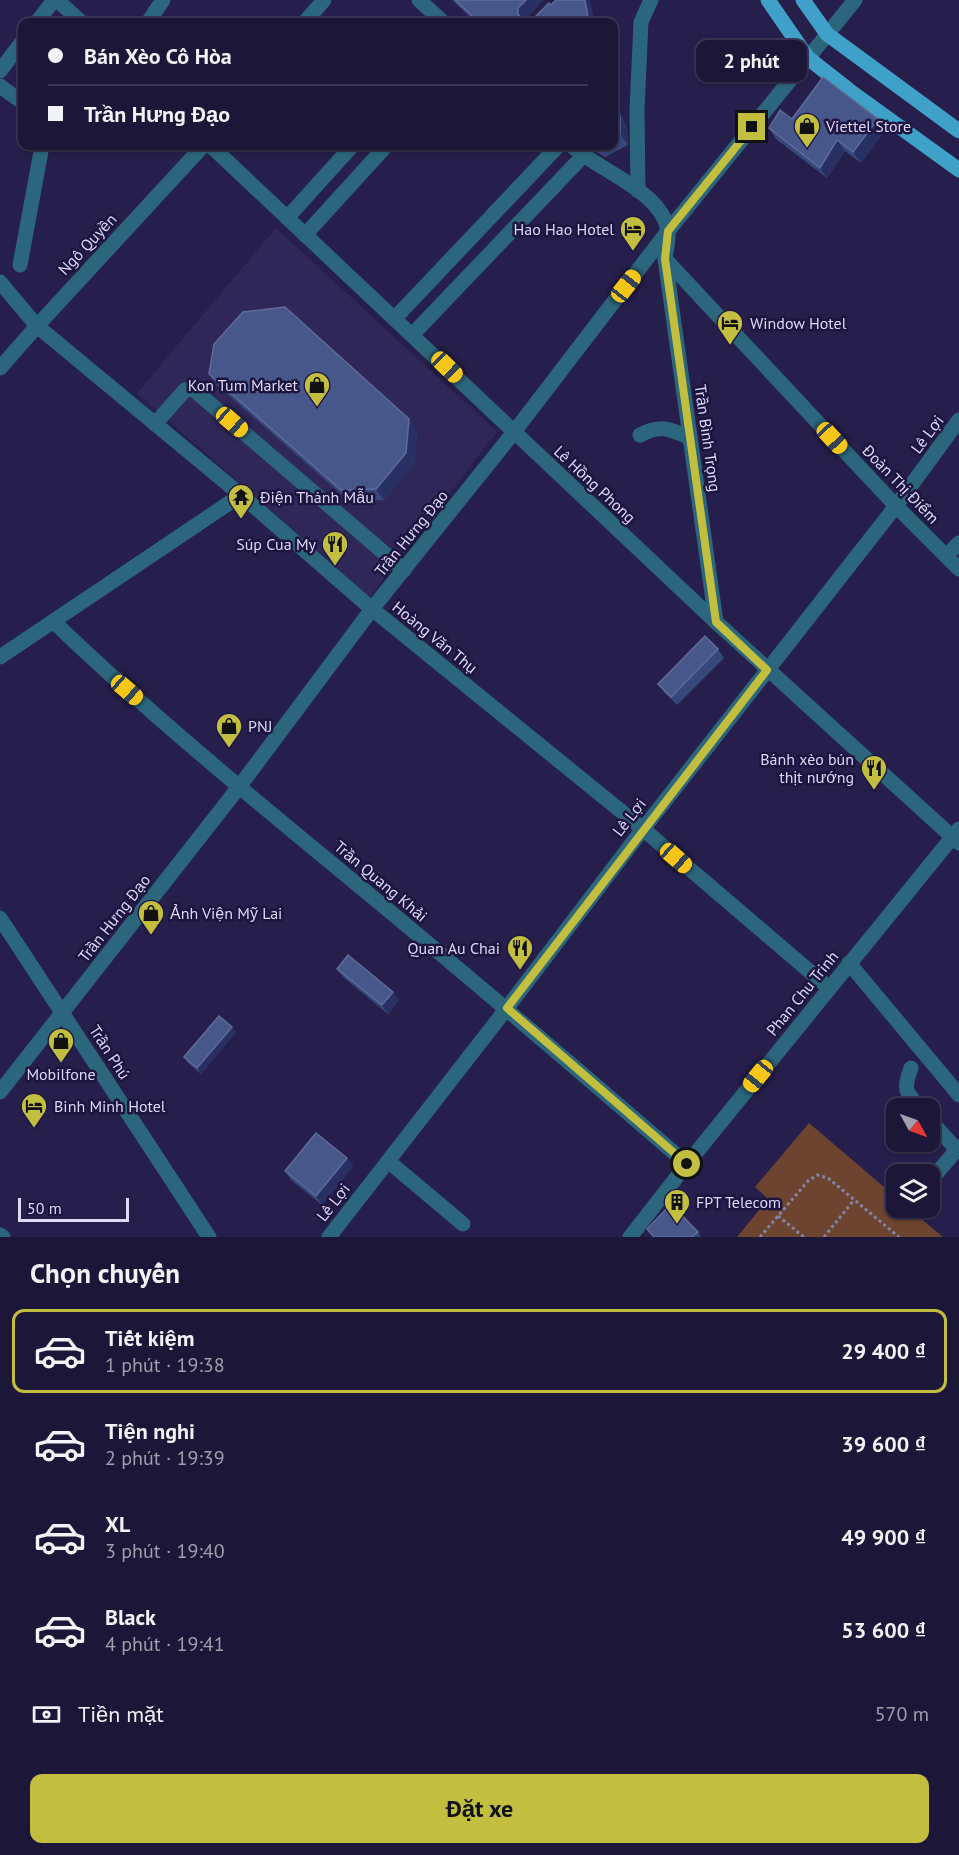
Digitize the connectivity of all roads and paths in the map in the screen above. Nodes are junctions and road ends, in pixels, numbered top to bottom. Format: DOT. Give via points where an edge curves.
graph roads {
  1 [pos="56,0"];
  2 [pos="163,0"];
  3 [pos="324,0"];
  4 [pos="419,0"];
  5 [pos="651,0"];
  6 [pos="768,0"];
  7 [pos="803,0"];
  8 [pos="855,0"];
  9 [pos="40,18"];
  10 [pos="76,18"];
  11 [pos="151,18"];
  12 [pos="308,18"];
  13 [pos="438,18"];
  14 [pos="827,34"];
  15 [pos="18,47"];
  16 [pos="808,58"];
  17 [pos="0,71"];
  18 [pos="0,86"];
  19 [pos="18,99"];
  20 [pos="959,130"];
  21 [pos="41,150"];
  22 [pos="198,150"];
  23 [pos="215,150"];
  24 [pos="348,150"];
  25 [pos="382,150"];
  26 [pos="554,150"];
  27 [pos="578,151"];
  28 [pos="959,170"];
  29 [pos="638,190"];
  30 [pos="288,219"];
  31 [pos="668,231"];
  32 [pos="305,235"];
  33 [pos="665,259"];
  34 [pos="20,265"];
  35 [pos="0,282"];
  36 [pos="395,318"];
  37 [pos="37,326"];
  38 [pos="413,334"];
  39 [pos="0,368"];
  40 [pos="959,420"];
  41 [pos="155,424"];
  42 [pos="514,432"];
  43 [pos="640,435"];
  44 [pos="690,438"];
  45 [pos="241,495"];
  46 [pos="896,506"];
  47 [pos="959,543"];
  48 [pos="945,555"];
  49 [pos="959,569"];
  50 [pos="404,570"];
  51 [pos="372,609"];
  52 [pos="54,622"];
  53 [pos="716,622"];
  54 [pos="0,657"];
  55 [pos="767,670"];
  56 [pos="239,787"];
  57 [pos="643,829"];
  58 [pos="957,836"];
  59 [pos="0,918"];
  60 [pos="849,963"];
  61 [pos="829,988"];
  62 [pos="507,1008"];
  63 [pos="63,1013"];
  64 [pos="911,1068"];
  65 [pos="0,1092"];
  66 [pos="959,1095"];
  67 [pos="911,1098"];
  68 [pos="940,1130"];
  69 [pos="958,1149"];
  70 [pos="388,1161"];
  71 [pos="687,1164"];
  72 [pos="940,1170"];
  73 [pos="854,1200"];
  74 [pos="778,1216"];
  75 [pos="463,1224"];
  76 [pos="209,1237"];
  77 [pos="329,1237"];
  78 [pos="630,1237"];
  79 [pos="760,1237"];
  80 [pos="804,1237"];
  81 [pos="824,1237"];
  82 [pos="897,1237"];
  1 -- 9 [label="street"];
  1 -- 10 [label="street"];
  2 -- 11 [label="street"];
  3 -- 12 [label="street"];
  4 -- 13 [label="street"];
  5 -- 29 [label="street" via="641,22"];
  6 -- 16 [label="main road"];
  7 -- 14 [label="main road"];
  8 -- 14 [label="street, Trần Hưng Đạo"];
  14 -- 16 [label="street, Trần Hưng Đạo"];
  14 -- 20 [label="main road"];
  15 -- 17 [label="street"];
  16 -- 28 [label="main road"];
  16 -- 31 [label="street, Trần Hưng Đạo"];
  18 -- 19 [label="street"];
  21 -- 34 [label="street"];
  22 -- 37 [label="street, Ngô Quyền"];
  23 -- 30 [label="street, Lê Hồng Phong"];
  24 -- 30 [label="street"];
  25 -- 32 [label="street"];
  26 -- 36 [label="street"];
  27 -- 29 [label="street"];
  27 -- 38 [label="street"];
  29 -- 31 [label="street" via="653,202"];
  30 -- 32 [label="street, Lê Hồng Phong"];
  31 -- 33 [label="street"];
  31 -- 42 [label="street, Trần Hưng Đạo"];
  32 -- 36 [label="street, Lê Hồng Phong"];
  33 -- 44 [label="street, Trần Bình Trọng"];
  33 -- 46 [label="street, Đoàn Thị Điểm"];
  35 -- 37 [label="street, Hoàng Văn Thụ"];
  36 -- 38 [label="street, Lê Hồng Phong"];
  37 -- 39 [label="street, Ngô Quyền"];
  37 -- 41 [label="street, Hoàng Văn Thụ"];
  38 -- 42 [label="street, Lê Hồng Phong"];
  40 -- 46 [label="street, Lê Lợi"];
  41 -- 45 [label="street, Hoàng Văn Thụ"];
  41 -- 50 [label="street" via="185,390 193,389"];
  42 -- 50 [label="street, Trần Hưng Đạo"];
  42 -- 53 [label="street, Lê Hồng Phong"];
  43 -- 44 [label="street" via="662,427"];
  44 -- 53 [label="street, Trần Bình Trọng"];
  45 -- 51 [label="street, Hoàng Văn Thụ"];
  45 -- 52 [label="street"];
  46 -- 48 [label="street, Đoàn Thị Điểm"];
  46 -- 55 [label="street, Lê Lợi"];
  47 -- 48 [label="street"];
  48 -- 49 [label="street, Đoàn Thị Điểm"];
  50 -- 51 [label="street, Trần Hưng Đạo"];
  51 -- 56 [label="street, Trần Hưng Đạo"];
  51 -- 57 [label="street, Hoàng Văn Thụ"];
  52 -- 54 [label="street"];
  52 -- 56 [label="street, Trần Quang Khải" via="111,677"];
  53 -- 55 [label="street, Lê Hồng Phong"];
  55 -- 57 [label="street, Lê Lợi"];
  55 -- 58 [label="street, Lê Hồng Phong"];
  56 -- 62 [label="street, Trần Quang Khải"];
  56 -- 63 [label="street, Trần Hưng Đạo"];
  57 -- 61 [label="street, Hoàng Văn Thụ"];
  57 -- 62 [label="street, Lê Lợi"];
  58 -- 60 [label="street, Phan Chu Trinh"];
  59 -- 63 [label="street, Trần Phú"];
  60 -- 61 [label="street, Phan Chu Trinh"];
  60 -- 66 [label="street"];
  61 -- 71 [label="street, Phan Chu Trinh"];
  62 -- 70 [label="street, Lê Lợi"];
  62 -- 71 [label="street, Trần Quang Khải"];
  63 -- 65 [label="street, Trần Hưng Đạo"];
  63 -- 76 [label="street, Trần Phú"];
  64 -- 67 [label="street" via="905,1084"];
  68 -- 69 [label="street"];
  69 -- 72 [label="street"];
  70 -- 75 [label="street"];
  70 -- 77 [label="street, Lê Lợi"];
  71 -- 78 [label="street, Phan Chu Trinh"];
  73 -- 74 [label="path" via="828,1178 817,1175 808,1180"];
  73 -- 81 [label="path"];
  73 -- 82 [label="path"];
  74 -- 79 [label="path"];
  74 -- 80 [label="path"];
}
